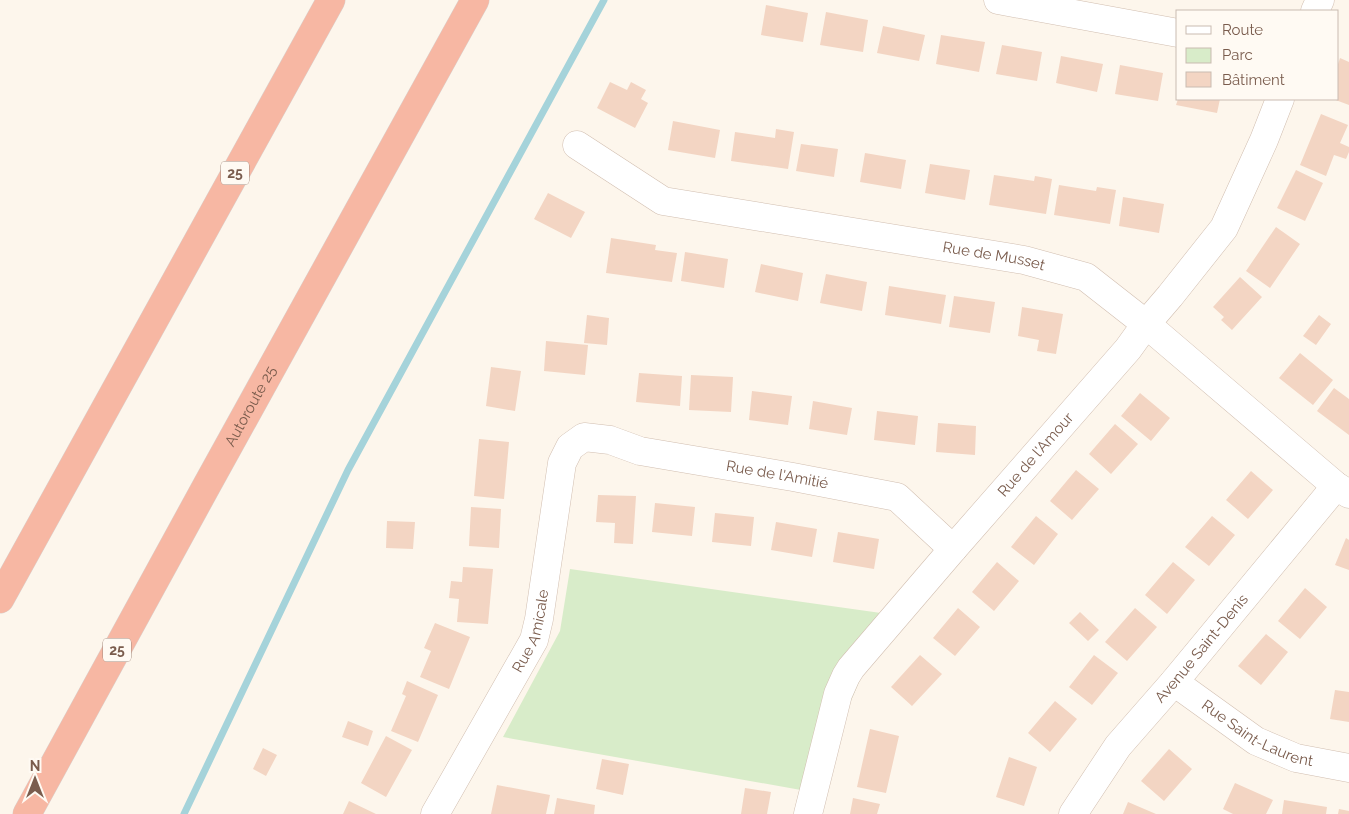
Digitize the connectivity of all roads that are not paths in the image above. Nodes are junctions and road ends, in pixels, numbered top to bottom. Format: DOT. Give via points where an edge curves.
graph roads {
  1 [pos="331,0"];
  2 [pos="475,0"];
  3 [pos="998,0"];
  4 [pos="1176,33"];
  5 [pos="1280,100"];
  6 [pos="577,145"];
  7 [pos="1146,324"];
  8 [pos="584,437"];
  9 [pos="1342,490"];
  10 [pos="953,549"];
  11 [pos="0,599"];
  12 [pos="1174,682"];
  13 [pos="1349,768"];
  14 [pos="27,814"];
  15 [pos="435,814"];
  16 [pos="808,814"];
  17 [pos="1073,814"];
  1 -- 11 [label="highway, 25"];
  2 -- 14 [label="highway, Autoroute 25 / 25"];
  3 -- 4 [label="street"];
  5 -- 7 [label="street, Rue de l'Amour" via="1224,228"];
  6 -- 7 [label="street, Rue de Musset" via="663,201 1024,260 1086,277"];
  7 -- 9 [label="street, Rue de Musset"];
  7 -- 10 [label="street, Rue de l'Amour" via="1128,349"];
  8 -- 10 [label="street, Rue de l'Amitié" via="610,440 640,451 897,497"];
  8 -- 15 [label="street, Rue Amicale" via="570,447 562,463 534,640"];
  9 -- 12 [label="street, Avenue Saint-Denis"];
  10 -- 16 [label="street, Rue de l'Amour" via="846,676 838,694"];
  12 -- 13 [label="street, Rue Saint-Laurent" via="1256,740 1296,758"];
  12 -- 17 [label="street, Avenue Saint-Denis" via="1118,746"];
}
